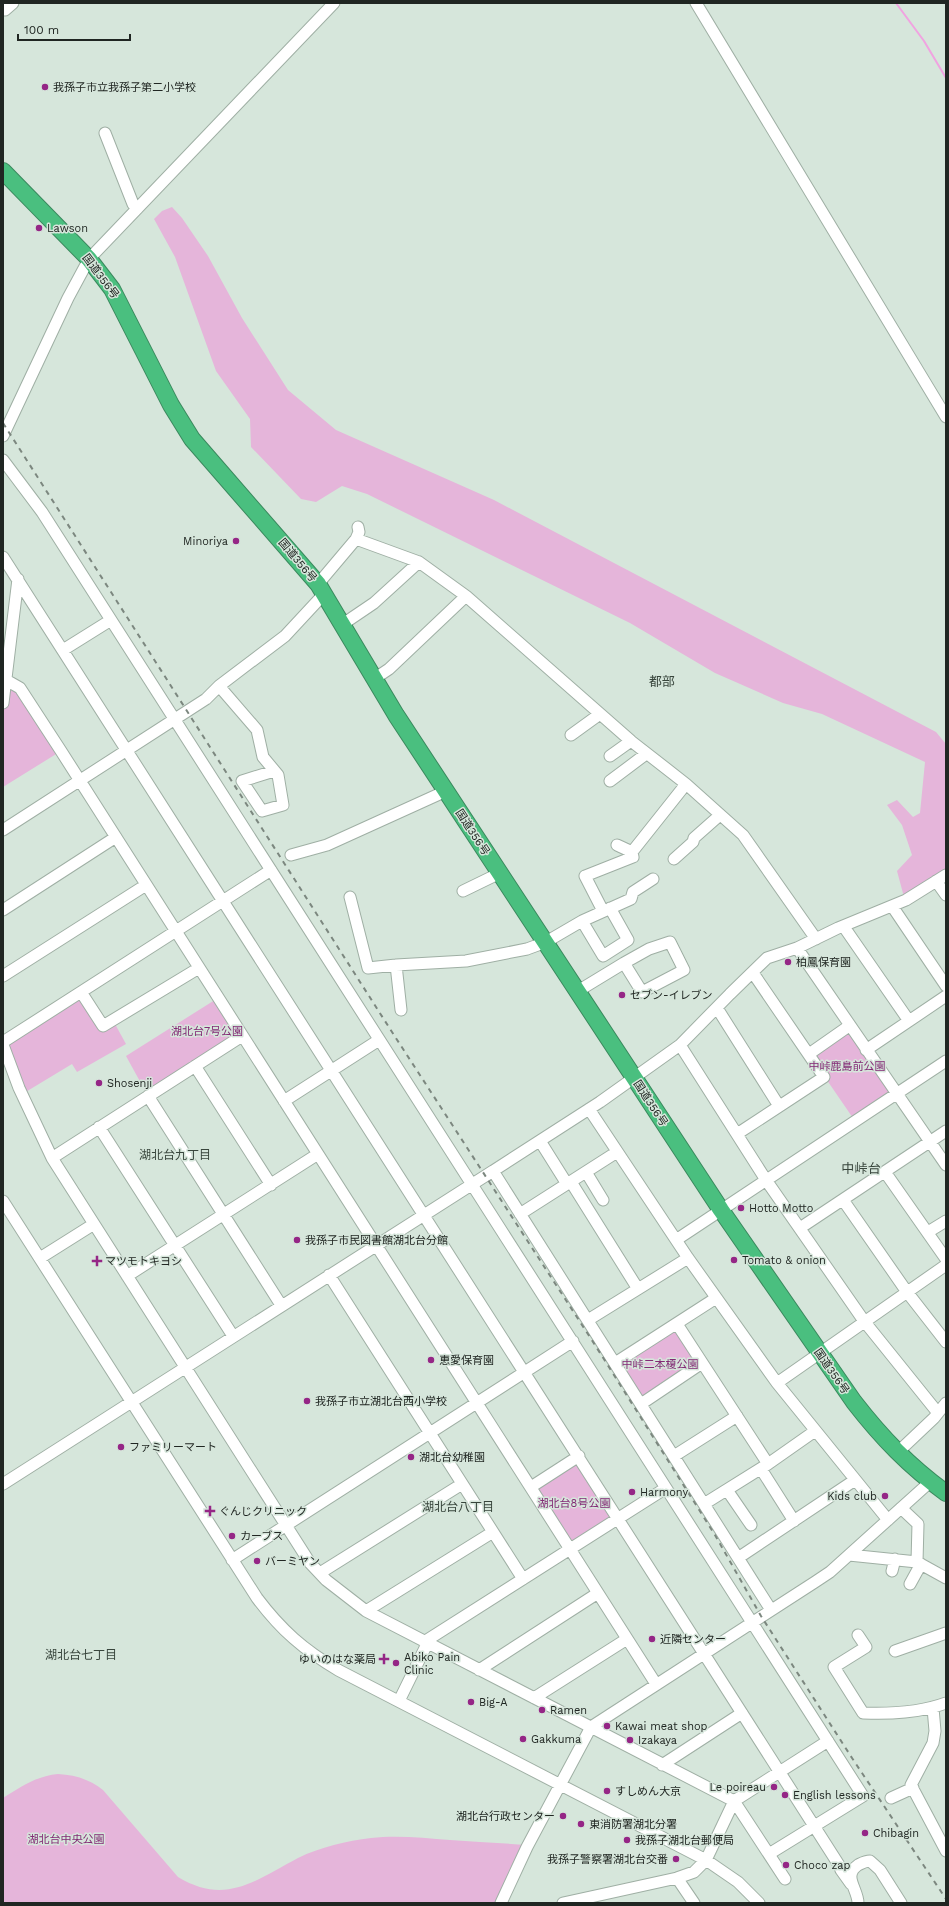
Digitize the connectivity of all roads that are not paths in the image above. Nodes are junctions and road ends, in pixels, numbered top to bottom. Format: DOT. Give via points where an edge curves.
graph roads {
  1 [pos="13,3"];
  2 [pos="334,3"];
  3 [pos="696,3"];
  4 [pos="3,8"];
  5 [pos="105,133"];
  6 [pos="3,171"];
  7 [pos="138,209"];
  8 [pos="90,259"];
  9 [pos="946,417"];
  10 [pos="3,436"];
  11 [pos="3,460"];
  12 [pos="358,527"];
  13 [pos="356,539"];
  14 [pos="3,557"];
  15 [pos="419,562"];
  16 [pos="18,579"];
  17 [pos="321,589"];
  18 [pos="466,596"];
  19 [pos="111,620"];
  20 [pos="343,624"];
  21 [pos="63,650"];
  22 [pos="374,679"];
  23 [pos="6,680"];
  24 [pos="219,686"];
  25 [pos="3,696"];
  26 [pos="600,714"];
  27 [pos="175,720"];
  28 [pos="571,735"];
  29 [pos="631,741"];
  30 [pos="127,750"];
  31 [pos="646,754"];
  32 [pos="610,756"];
  33 [pos="274,770"];
  34 [pos="79,781"];
  35 [pos="610,782"];
  36 [pos="686,784"];
  37 [pos="446,791"];
  38 [pos="720,815"];
  39 [pos="3,830"];
  40 [pos="116,837"];
  41 [pos="617,845"];
  42 [pos="632,852"];
  43 [pos="291,855"];
  44 [pos="674,859"];
  45 [pos="271,870"];
  46 [pos="500,872"];
  47 [pos="946,875"];
  48 [pos="653,879"];
  49 [pos="936,881"];
  50 [pos="146,886"];
  51 [pos="463,891"];
  52 [pos="946,896"];
  53 [pos="350,897"];
  54 [pos="223,901"];
  55 [pos="892,906"];
  56 [pos="606,909"];
  57 [pos="3,910"];
  58 [pos="582,921"];
  59 [pos="844,927"];
  60 [pos="175,931"];
  61 [pos="816,939"];
  62 [pos="546,942"];
  63 [pos="797,948"];
  64 [pos="624,963"];
  65 [pos="396,965"];
  66 [pos="199,968"];
  67 [pos="753,973"];
  68 [pos="3,976"];
  69 [pos="946,986"];
  70 [pos="578,991"];
  71 [pos="81,992"];
  72 [pos="946,996"];
  73 [pos="717,1008"];
  74 [pos="400,1010"];
  75 [pos="909,1021"];
  76 [pos="850,1026"];
  77 [pos="242,1036"];
  78 [pos="380,1040"];
  79 [pos="3,1042"];
  80 [pos="3,1045"];
  81 [pos="680,1045"];
  82 [pos="866,1050"];
  83 [pos="809,1054"];
  84 [pos="946,1061"];
  85 [pos="195,1066"];
  86 [pos="332,1070"];
  87 [pos="634,1076"];
  88 [pos="897,1093"];
  89 [pos="148,1096"];
  90 [pos="284,1101"];
  91 [pos="779,1106"];
  92 [pos="589,1109"];
  93 [pos="99,1127"];
  94 [pos="946,1131"];
  95 [pos="737,1134"];
  96 [pos="540,1141"];
  97 [pos="930,1142"];
  98 [pos="617,1152"];
  99 [pos="318,1154"];
  100 [pos="52,1158"];
  101 [pos="946,1165"];
  102 [pos="493,1171"];
  103 [pos="586,1172"];
  104 [pos="886,1172"];
  105 [pos="766,1180"];
  106 [pos="569,1183"];
  107 [pos="472,1184"];
  108 [pos="271,1185"];
  109 [pos="603,1200"];
  110 [pos="843,1200"];
  111 [pos="3,1201"];
  112 [pos="721,1210"];
  113 [pos="424,1214"];
  114 [pos="520,1214"];
  115 [pos="224,1215"];
  116 [pos="946,1221"];
  117 [pos="94,1224"];
  118 [pos="800,1228"];
  119 [pos="928,1232"];
  120 [pos="676,1240"];
  121 [pos="176,1245"];
  122 [pos="376,1245"];
  123 [pos="40,1258"];
  124 [pos="688,1258"];
  125 [pos="946,1259"];
  126 [pos="946,1265"];
  127 [pos="329,1275"];
  128 [pos="128,1276"];
  129 [pos="638,1289"];
  130 [pos="906,1292"];
  131 [pos="716,1298"];
  132 [pos="281,1306"];
  133 [pos="588,1320"];
  134 [pos="864,1321"];
  135 [pos="677,1324"];
  136 [pos="234,1336"];
  137 [pos="573,1341"];
  138 [pos="946,1342"];
  139 [pos="820,1353"];
  140 [pos="615,1363"];
  141 [pos="702,1363"];
  142 [pos="185,1367"];
  143 [pos="525,1372"];
  144 [pos="777,1383"];
  145 [pos="132,1402"];
  146 [pos="477,1403"];
  147 [pos="946,1403"];
  148 [pos="641,1404"];
  149 [pos="938,1414"];
  150 [pos="737,1416"];
  151 [pos="815,1431"];
  152 [pos="430,1433"];
  153 [pos="897,1453"];
  154 [pos="578,1456"];
  155 [pos="674,1456"];
  156 [pos="764,1466"];
  157 [pos="855,1480"];
  158 [pos="930,1482"];
  159 [pos="3,1484"];
  160 [pos="462,1484"];
  161 [pos="531,1487"];
  162 [pos="666,1488"];
  163 [pos="728,1490"];
  164 [pos="946,1494"];
  165 [pos="704,1504"];
  166 [pos="901,1508"];
  167 [pos="618,1518"];
  168 [pos="888,1520"];
  169 [pos="794,1521"];
  170 [pos="286,1525"];
  171 [pos="751,1525"];
  172 [pos="493,1532"];
  173 [pos="570,1548"];
  174 [pos="849,1555"];
  175 [pos="738,1558"];
  176 [pos="895,1559"];
  177 [pos="232,1560"];
  178 [pos="919,1563"];
  179 [pos="892,1571"];
  180 [pos="320,1573"];
  181 [pos="946,1578"];
  182 [pos="522,1579"];
  183 [pos="910,1584"];
  184 [pos="598,1593"];
  185 [pos="771,1610"];
  186 [pos="366,1611"];
  187 [pos="752,1623"];
  188 [pos="946,1633"];
  189 [pos="858,1635"];
  190 [pos="627,1639"];
  191 [pos="426,1643"];
  192 [pos="895,1651"];
  193 [pos="705,1654"];
  194 [pos="479,1670"];
  195 [pos="656,1684"];
  196 [pos="534,1698"];
  197 [pos="399,1701"];
  198 [pos="946,1703"];
  199 [pos="933,1708"];
  200 [pos="742,1713"];
  201 [pos="591,1727"];
  202 [pos="828,1742"];
  203 [pos="662,1765"];
  204 [pos="781,1773"];
  205 [pos="560,1784"];
  206 [pos="913,1788"];
  207 [pos="891,1798"];
  208 [pos="734,1801"];
  209 [pos="814,1827"];
  210 [pos="946,1851"];
  211 [pos="769,1854"];
  212 [pos="706,1860"];
  213 [pos="839,1865"];
  214 [pos="853,1869"];
  215 [pos="677,1878"];
  216 [pos="785,1879"];
  217 [pos="852,1884"];
  218 [pos="501,1903"];
  219 [pos="563,1903"];
  220 [pos="694,1903"];
  221 [pos="759,1903"];
  222 [pos="858,1903"];
  223 [pos="901,1903"];
  1 -- 4 [label="street" via="5,10"];
  2 -- 7 [label="street"];
  3 -- 9 [label="street"];
  5 -- 7 [label="street" via="133,204"];
  6 -- 8 [label="highway, 国道356号"];
  7 -- 8 [label="street"];
  8 -- 10 [label="street" via="68,298"];
  8 -- 17 [label="highway, 国道356号" via="112,288 171,405 192,439"];
  11 -- 19 [label="street" via="42,512"];
  12 -- 13 [label="street"];
  13 -- 15 [label="street"];
  13 -- 17 [label="street"];
  14 -- 16 [label="street"];
  15 -- 18 [label="street"];
  15 -- 20 [label="street" via="374,603"];
  16 -- 21 [label="street"];
  16 -- 23 [label="street"];
  17 -- 20 [label="highway, 国道356号"];
  17 -- 24 [label="street" via="285,636"];
  18 -- 22 [label="street" via="389,669"];
  18 -- 26 [label="street"];
  19 -- 21 [label="street"];
  19 -- 27 [label="street"];
  20 -- 22 [label="highway, 国道356号"];
  21 -- 30 [label="street"];
  22 -- 37 [label="highway, 国道356号"];
  23 -- 25 [label="street"];
  23 -- 34 [label="street" via="20,688"];
  24 -- 27 [label="street" via="206,699"];
  24 -- 33 [label="street" via="257,730 263,757"];
  26 -- 28 [label="street"];
  26 -- 29 [label="street"];
  27 -- 30 [label="street"];
  27 -- 45 [label="street"];
  29 -- 31 [label="street"];
  29 -- 32 [label="street"];
  30 -- 34 [label="street"];
  30 -- 54 [label="street"];
  31 -- 35 [label="street"];
  31 -- 36 [label="street"];
  34 -- 39 [label="street"];
  34 -- 40 [label="street"];
  36 -- 38 [label="street"];
  36 -- 42 [label="street"];
  37 -- 43 [label="street" via="328,845"];
  37 -- 46 [label="highway, 国道356号"];
  38 -- 44 [label="street"];
  38 -- 61 [label="street" via="751,845"];
  40 -- 50 [label="street"];
  40 -- 57 [label="street"];
  41 -- 42 [label="street"];
  42 -- 56 [label="street" via="633,857 585,876"];
  45 -- 54 [label="street"];
  45 -- 78 [label="street"];
  46 -- 51 [label="street"];
  46 -- 62 [label="highway, 国道356号"];
  47 -- 49 [label="street"];
  48 -- 56 [label="street" via="633,892 631,899"];
  49 -- 52 [label="street"];
  49 -- 55 [label="street"];
  50 -- 60 [label="street"];
  50 -- 68 [label="street"];
  53 -- 65 [label="street" via="368,968"];
  54 -- 60 [label="street"];
  54 -- 86 [label="street"];
  55 -- 59 [label="street"];
  55 -- 69 [label="street"];
  56 -- 58 [label="street"];
  56 -- 58 [label="street" via="628,940 603,956"];
  58 -- 62 [label="street"];
  59 -- 61 [label="street"];
  59 -- 75 [label="street"];
  60 -- 66 [label="street"];
  60 -- 71 [label="street"];
  61 -- 63 [label="street"];
  62 -- 65 [label="street" via="527,949 466,961"];
  62 -- 70 [label="highway, 国道356号"];
  63 -- 67 [label="street" via="767,958"];
  63 -- 76 [label="street"];
  64 -- 64 [label="street" via="649,949 670,942 684,970 642,992"];
  64 -- 70 [label="street"];
  65 -- 74 [label="street"];
  66 -- 71 [label="street" via="103,1026"];
  66 -- 77 [label="street"];
  67 -- 73 [label="street"];
  67 -- 83 [label="street"];
  70 -- 87 [label="highway, 国道356号"];
  71 -- 79 [label="street"];
  72 -- 75 [label="street"];
  73 -- 81 [label="street"];
  73 -- 91 [label="street"];
  75 -- 82 [label="street"];
  76 -- 82 [label="street"];
  76 -- 83 [label="street"];
  77 -- 85 [label="street"];
  77 -- 90 [label="street"];
  78 -- 86 [label="street"];
  78 -- 107 [label="street"];
  80 -- 100 [label="street" via="19,1088"];
  81 -- 87 [label="street" via="646,1071"];
  81 -- 95 [label="street"];
  82 -- 88 [label="street"];
  83 -- 91 [label="street" via="824,1077"];
  84 -- 88 [label="street"];
  85 -- 89 [label="street"];
  85 -- 108 [label="street"];
  86 -- 90 [label="street"];
  86 -- 113 [label="street"];
  87 -- 92 [label="street"];
  87 -- 112 [label="highway, 国道356号"];
  88 -- 97 [label="street"];
  88 -- 105 [label="street"];
  89 -- 93 [label="street"];
  89 -- 115 [label="street"];
  90 -- 99 [label="street"];
  91 -- 95 [label="street"];
  92 -- 96 [label="street"];
  92 -- 98 [label="street"];
  93 -- 100 [label="street"];
  93 -- 121 [label="street"];
  94 -- 97 [label="street"];
  95 -- 105 [label="street"];
  96 -- 102 [label="street"];
  96 -- 106 [label="street"];
  97 -- 101 [label="street"];
  97 -- 104 [label="street"];
  98 -- 103 [label="street"];
  98 -- 120 [label="street"];
  99 -- 108 [label="street"];
  99 -- 122 [label="street"];
  100 -- 117 [label="street"];
  102 -- 107 [label="street"];
  102 -- 114 [label="street"];
  103 -- 106 [label="street"];
  103 -- 109 [label="street"];
  104 -- 110 [label="street"];
  104 -- 119 [label="street"];
  105 -- 112 [label="street"];
  105 -- 118 [label="street"];
  106 -- 114 [label="street"];
  106 -- 129 [label="street"];
  107 -- 113 [label="street"];
  107 -- 137 [label="street"];
  108 -- 115 [label="street"];
  110 -- 118 [label="street"];
  110 -- 130 [label="street"];
  111 -- 123 [label="street"];
  112 -- 120 [label="street"];
  112 -- 139 [label="highway, 国道356号"];
  113 -- 122 [label="street"];
  113 -- 143 [label="street"];
  114 -- 133 [label="street"];
  115 -- 121 [label="street"];
  115 -- 132 [label="street"];
  116 -- 119 [label="street"];
  117 -- 123 [label="street"];
  117 -- 128 [label="street"];
  118 -- 134 [label="street"];
  119 -- 125 [label="street"];
  120 -- 124 [label="street"];
  121 -- 128 [label="street"];
  121 -- 136 [label="street"];
  122 -- 127 [label="street"];
  122 -- 146 [label="street"];
  123 -- 145 [label="street"];
  124 -- 129 [label="street"];
  124 -- 131 [label="street"];
  126 -- 130 [label="street"];
  127 -- 132 [label="street"];
  127 -- 152 [label="street"];
  128 -- 142 [label="street"];
  129 -- 133 [label="street"];
  130 -- 134 [label="street"];
  130 -- 138 [label="street"];
  131 -- 135 [label="street"];
  131 -- 144 [label="street"];
  132 -- 136 [label="street"];
  133 -- 140 [label="street"];
  134 -- 139 [label="street"];
  134 -- 149 [label="street"];
  135 -- 140 [label="street"];
  135 -- 141 [label="street"];
  136 -- 142 [label="street"];
  137 -- 143 [label="street"];
  137 -- 162 [label="street"];
  139 -- 144 [label="street"];
  139 -- 153 [label="highway, 国道356号" via="854,1402"];
  140 -- 148 [label="street"];
  141 -- 148 [label="street"];
  141 -- 150 [label="street"];
  142 -- 145 [label="street"];
  142 -- 170 [label="street"];
  143 -- 146 [label="street"];
  143 -- 154 [label="street"];
  144 -- 151 [label="street"];
  145 -- 159 [label="street"];
  145 -- 177 [label="street"];
  146 -- 152 [label="street"];
  146 -- 161 [label="street"];
  147 -- 149 [label="street"];
  148 -- 155 [label="street"];
  149 -- 153 [label="street"];
  150 -- 155 [label="street"];
  150 -- 156 [label="street"];
  151 -- 156 [label="street"];
  151 -- 157 [label="street"];
  152 -- 160 [label="street"];
  152 -- 170 [label="street"];
  153 -- 158 [label="highway, 国道356号"];
  154 -- 161 [label="street"];
  154 -- 167 [label="street"];
  155 -- 165 [label="street"];
  156 -- 163 [label="street"];
  156 -- 169 [label="street"];
  157 -- 168 [label="street"];
  157 -- 169 [label="street"];
  158 -- 164 [label="highway, 国道356号"];
  158 -- 166 [label="street"];
  160 -- 172 [label="street"];
  160 -- 180 [label="street"];
  161 -- 173 [label="street"];
  162 -- 167 [label="street"];
  162 -- 187 [label="street"];
  163 -- 165 [label="street"];
  163 -- 171 [label="street"];
  165 -- 175 [label="street"];
  166 -- 168 [label="street"];
  166 -- 178 [label="street" via="918,1524"];
  167 -- 173 [label="street"];
  167 -- 193 [label="street"];
  168 -- 174 [label="street"];
  169 -- 175 [label="street"];
  170 -- 177 [label="street"];
  170 -- 180 [label="street"];
  172 -- 182 [label="street"];
  172 -- 186 [label="street"];
  173 -- 182 [label="street"];
  173 -- 184 [label="street"];
  174 -- 176 [label="street"];
  174 -- 185 [label="street" via="815,1582"];
  175 -- 185 [label="street"];
  176 -- 178 [label="street"];
  176 -- 179 [label="street"];
  177 -- 197 [label="street" via="269,1614 297,1643 338,1670"];
  178 -- 181 [label="street"];
  178 -- 183 [label="street"];
  180 -- 186 [label="street"];
  182 -- 191 [label="street"];
  184 -- 190 [label="street"];
  184 -- 194 [label="street"];
  185 -- 187 [label="street"];
  186 -- 191 [label="street"];
  187 -- 193 [label="street"];
  187 -- 202 [label="street"];
  188 -- 192 [label="street"];
  189 -- 199 [label="street" via="866,1647 834,1667 863,1713 888,1714"];
  190 -- 195 [label="street"];
  190 -- 196 [label="street"];
  191 -- 194 [label="street"];
  191 -- 197 [label="street"];
  193 -- 195 [label="street"];
  193 -- 200 [label="street"];
  194 -- 196 [label="street"];
  195 -- 201 [label="street"];
  196 -- 201 [label="street"];
  197 -- 205 [label="street"];
  198 -- 199 [label="street"];
  199 -- 206 [label="street" via="935,1731 932,1743 911,1785"];
  200 -- 203 [label="street"];
  200 -- 204 [label="street"];
  201 -- 203 [label="street"];
  201 -- 205 [label="street"];
  202 -- 204 [label="street"];
  202 -- 209 [label="street" via="863,1796"];
  203 -- 208 [label="street"];
  204 -- 208 [label="street"];
  204 -- 209 [label="street"];
  205 -- 212 [label="street"];
  205 -- 218 [label="street"];
  206 -- 207 [label="street"];
  206 -- 210 [label="street"];
  208 -- 211 [label="street"];
  208 -- 212 [label="street"];
  209 -- 211 [label="street"];
  209 -- 213 [label="street"];
  211 -- 216 [label="street"];
  212 -- 215 [label="street" via="694,1872"];
  212 -- 221 [label="street" via="738,1882"];
  213 -- 214 [label="street"];
  213 -- 217 [label="street"];
  214 -- 217 [label="street" via="850,1874"];
  214 -- 223 [label="street" via="866,1862 873,1863"];
  215 -- 219 [label="street"];
  215 -- 220 [label="street"];
  217 -- 222 [label="street"];
}
